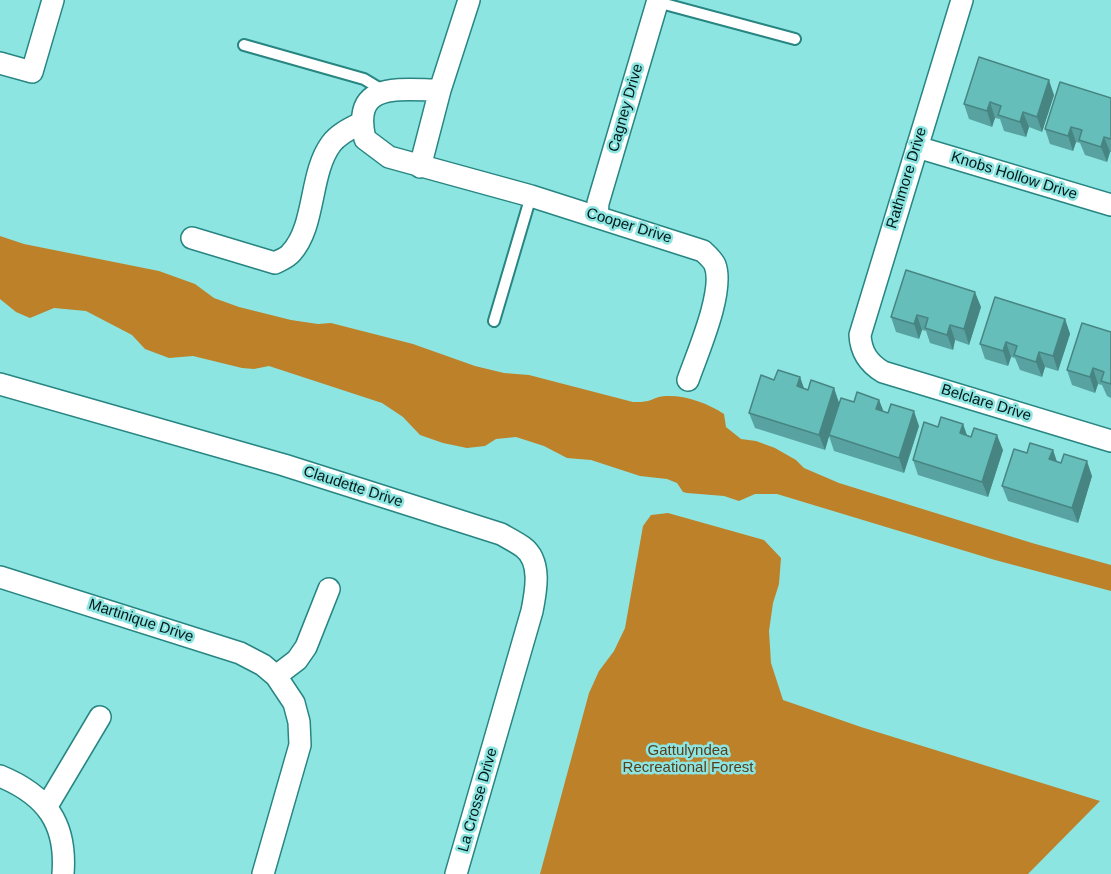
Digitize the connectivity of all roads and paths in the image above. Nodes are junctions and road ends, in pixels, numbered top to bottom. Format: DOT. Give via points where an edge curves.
graph roads {
  1 [pos="53,0"];
  2 [pos="469,0"];
  3 [pos="962,0"];
  4 [pos="658,1"];
  5 [pos="795,39"];
  6 [pos="244,45"];
  7 [pos="0,63"];
  8 [pos="440,90"];
  9 [pos="384,91"];
  10 [pos="361,123"];
  11 [pos="917,147"];
  12 [pos="420,167"];
  13 [pos="531,196"];
  14 [pos="1111,205"];
  15 [pos="597,217"];
  16 [pos="192,238"];
  17 [pos="494,321"];
  18 [pos="866,357"];
  19 [pos="688,380"];
  20 [pos="0,384"];
  21 [pos="1111,441"];
  22 [pos="0,577"];
  23 [pos="329,589"];
  24 [pos="276,676"];
  25 [pos="100,717"];
  26 [pos="500,725"];
  27 [pos="0,776"];
  28 [pos="47,806"];
  29 [pos="63,874"];
  30 [pos="262,874"];
  31 [pos="456,874"];
  1 -- 7 [label="street" via="32,72"];
  2 -- 8 [label="street"];
  3 -- 11 [label="street, Rathmore Drive"];
  4 -- 5 [label="lane"];
  4 -- 15 [label="street, Cagney Drive"];
  6 -- 9 [label="lane" via="364,80"];
  8 -- 9 [label="street"];
  8 -- 12 [label="street"];
  9 -- 10 [label="street" via="366,104"];
  10 -- 12 [label="street, Cooper Drive" via="365,139 389,157"];
  10 -- 16 [label="street" via="331,144 322,162 303,231 290,255 275,263"];
  11 -- 14 [label="street, Knobs Hollow Drive"];
  11 -- 18 [label="street, Rathmore Drive" via="860,335"];
  12 -- 13 [label="street, Cooper Drive"];
  13 -- 15 [label="street, Cooper Drive"];
  13 -- 17 [label="lane"];
  15 -- 19 [label="street, Cooper Drive" via="703,251 715,264 717,284 712,312"];
  18 -- 21 [label="street, Belclare Drive" via="883,372"];
  20 -- 26 [label="street, Claudette Drive" via="284,465 501,534 524,548 533,559 537,586"];
  22 -- 24 [label="street, Martinique Drive" via="240,653 263,664"];
  23 -- 24 [label="street" via="306,647 297,660"];
  24 -- 30 [label="street" via="294,703 300,745"];
  25 -- 28 [label="street"];
  26 -- 31 [label="street, La Crosse Drive"];
  27 -- 28 [label="street" via="33,793"];
  28 -- 29 [label="street" via="64,844"];
}
